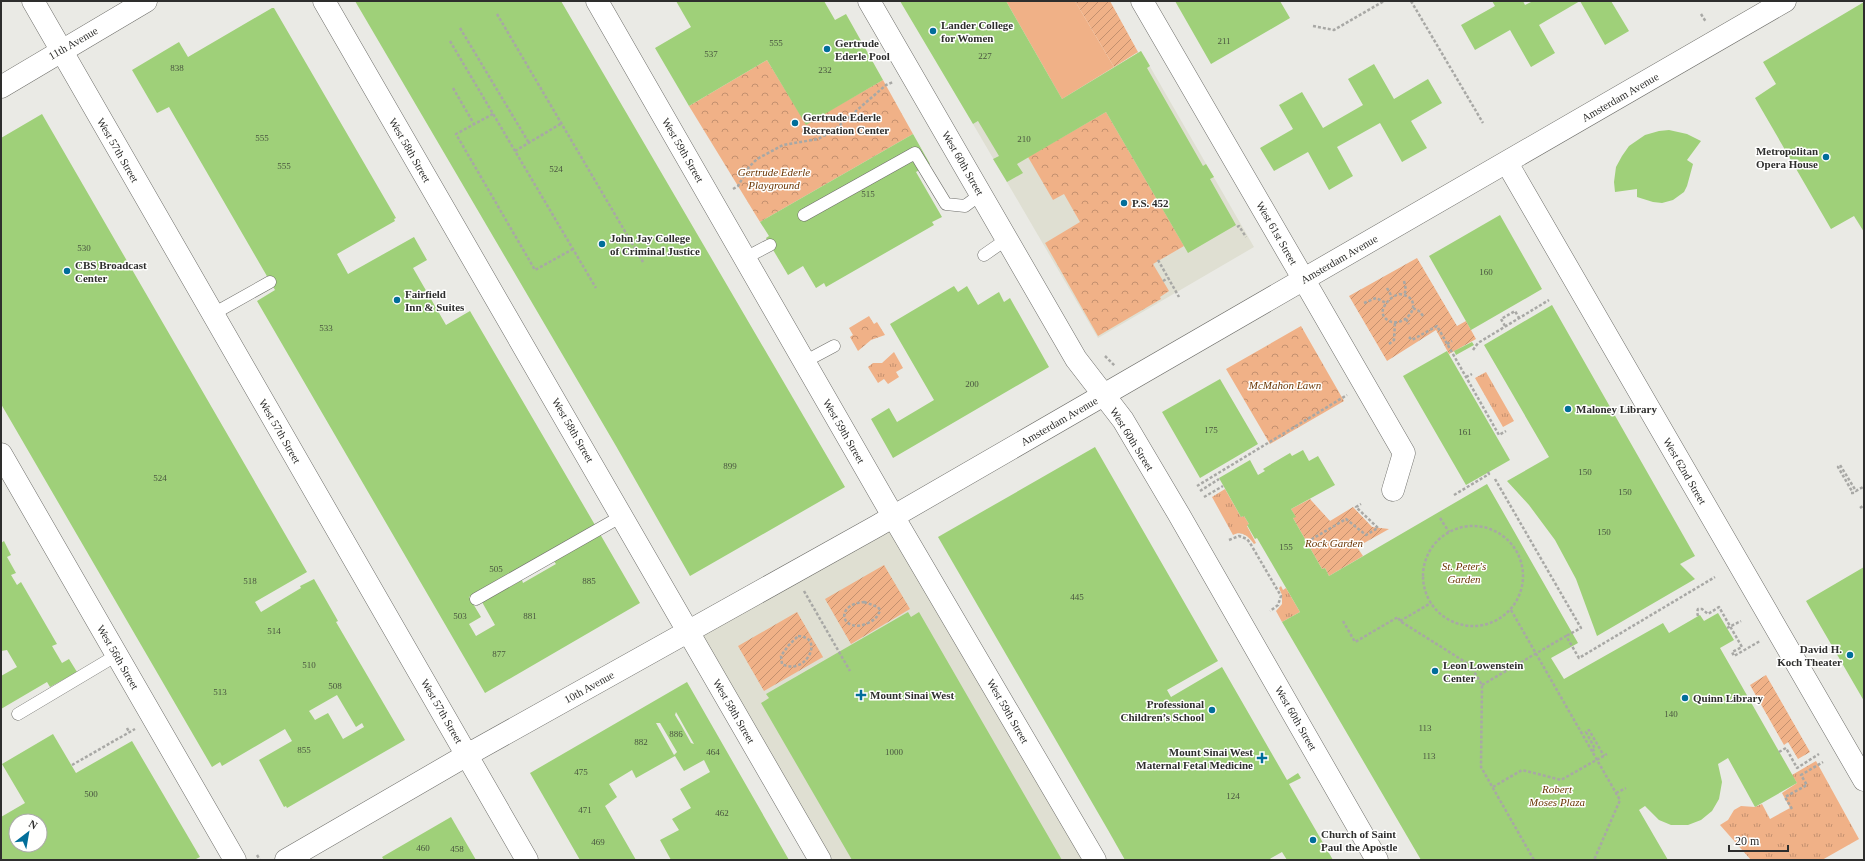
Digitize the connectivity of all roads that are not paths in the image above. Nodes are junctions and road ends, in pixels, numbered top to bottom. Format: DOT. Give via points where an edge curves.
graph roads {
  1 [pos="33,1"];
  2 [pos="146,1"];
  3 [pos="324,1"];
  4 [pos="597,1"];
  5 [pos="869,1"];
  6 [pos="1142,1"];
  7 [pos="1785,1"];
  8 [pos="62,50"];
  9 [pos="1,87"];
  10 [pos="1507,163"];
  11 [pos="981,194"];
  12 [pos="804,215"];
  13 [pos="1007,239"];
  14 [pos="770,245"];
  15 [pos="984,255"];
  16 [pos="745,258"];
  17 [pos="1304,280"];
  18 [pos="270,282"];
  19 [pos="213,314"];
  20 [pos="834,346"];
  21 [pos="804,362"];
  22 [pos="1104,395"];
  23 [pos="1,454"];
  24 [pos="1394,490"];
  25 [pos="622,516"];
  26 [pos="893,516"];
  27 [pos="476,600"];
  28 [pos="689,631"];
  29 [pos="117,655"];
  30 [pos="18,714"];
  31 [pos="467,755"];
  32 [pos="1864,780"];
  33 [pos="235,860"];
  34 [pos="286,860"];
  35 [pos="527,860"];
  36 [pos="820,860"];
  37 [pos="1095,860"];
  38 [pos="1377,860"];
  1 -- 8 [label="street, West 57th Street"];
  2 -- 8 [label="street, 11th Avenue"];
  3 -- 25 [label="street, West 58th Street"];
  4 -- 16 [label="street, West 59th Street"];
  5 -- 11 [label="street, West 60th Street"];
  6 -- 17 [label="street, West 61st Street"];
  7 -- 10 [label="street, Amsterdam Avenue"];
  8 -- 9 [label="street, 11th Avenue"];
  8 -- 19 [label="street, West 57th Street"];
  10 -- 17 [label="street, Amsterdam Avenue"];
  10 -- 32 [label="street, West 62nd Street"];
  11 -- 12 [label="lane" via="965,206 946,204 915,153"];
  11 -- 13 [label="street, West 60th Street"];
  13 -- 15 [label="lane"];
  13 -- 22 [label="street, West 60th Street" via="1076,359"];
  14 -- 16 [label="lane"];
  16 -- 21 [label="street, West 59th Street"];
  17 -- 22 [label="street, Amsterdam Avenue"];
  17 -- 24 [label="street, West 61st Street" via="1404,453"];
  18 -- 19 [label="lane"];
  19 -- 31 [label="street, West 57th Street"];
  20 -- 21 [label="lane"];
  21 -- 26 [label="street, West 59th Street"];
  22 -- 26 [label="street, Amsterdam Avenue"];
  22 -- 38 [label="street, West 60th Street" via="1123,420 1178,513"];
  23 -- 29 [label="street, West 56th Street"];
  25 -- 27 [label="lane"];
  25 -- 28 [label="street, West 58th Street"];
  26 -- 28 [label="street, 10th Avenue"];
  26 -- 37 [label="street, West 59th Street"];
  28 -- 31 [label="street, 10th Avenue"];
  28 -- 36 [label="street, West 58th Street"];
  29 -- 30 [label="lane"];
  29 -- 33 [label="street, West 56th Street"];
  31 -- 34 [label="street, 10th Avenue"];
  31 -- 35 [label="street, West 57th Street"];
}
